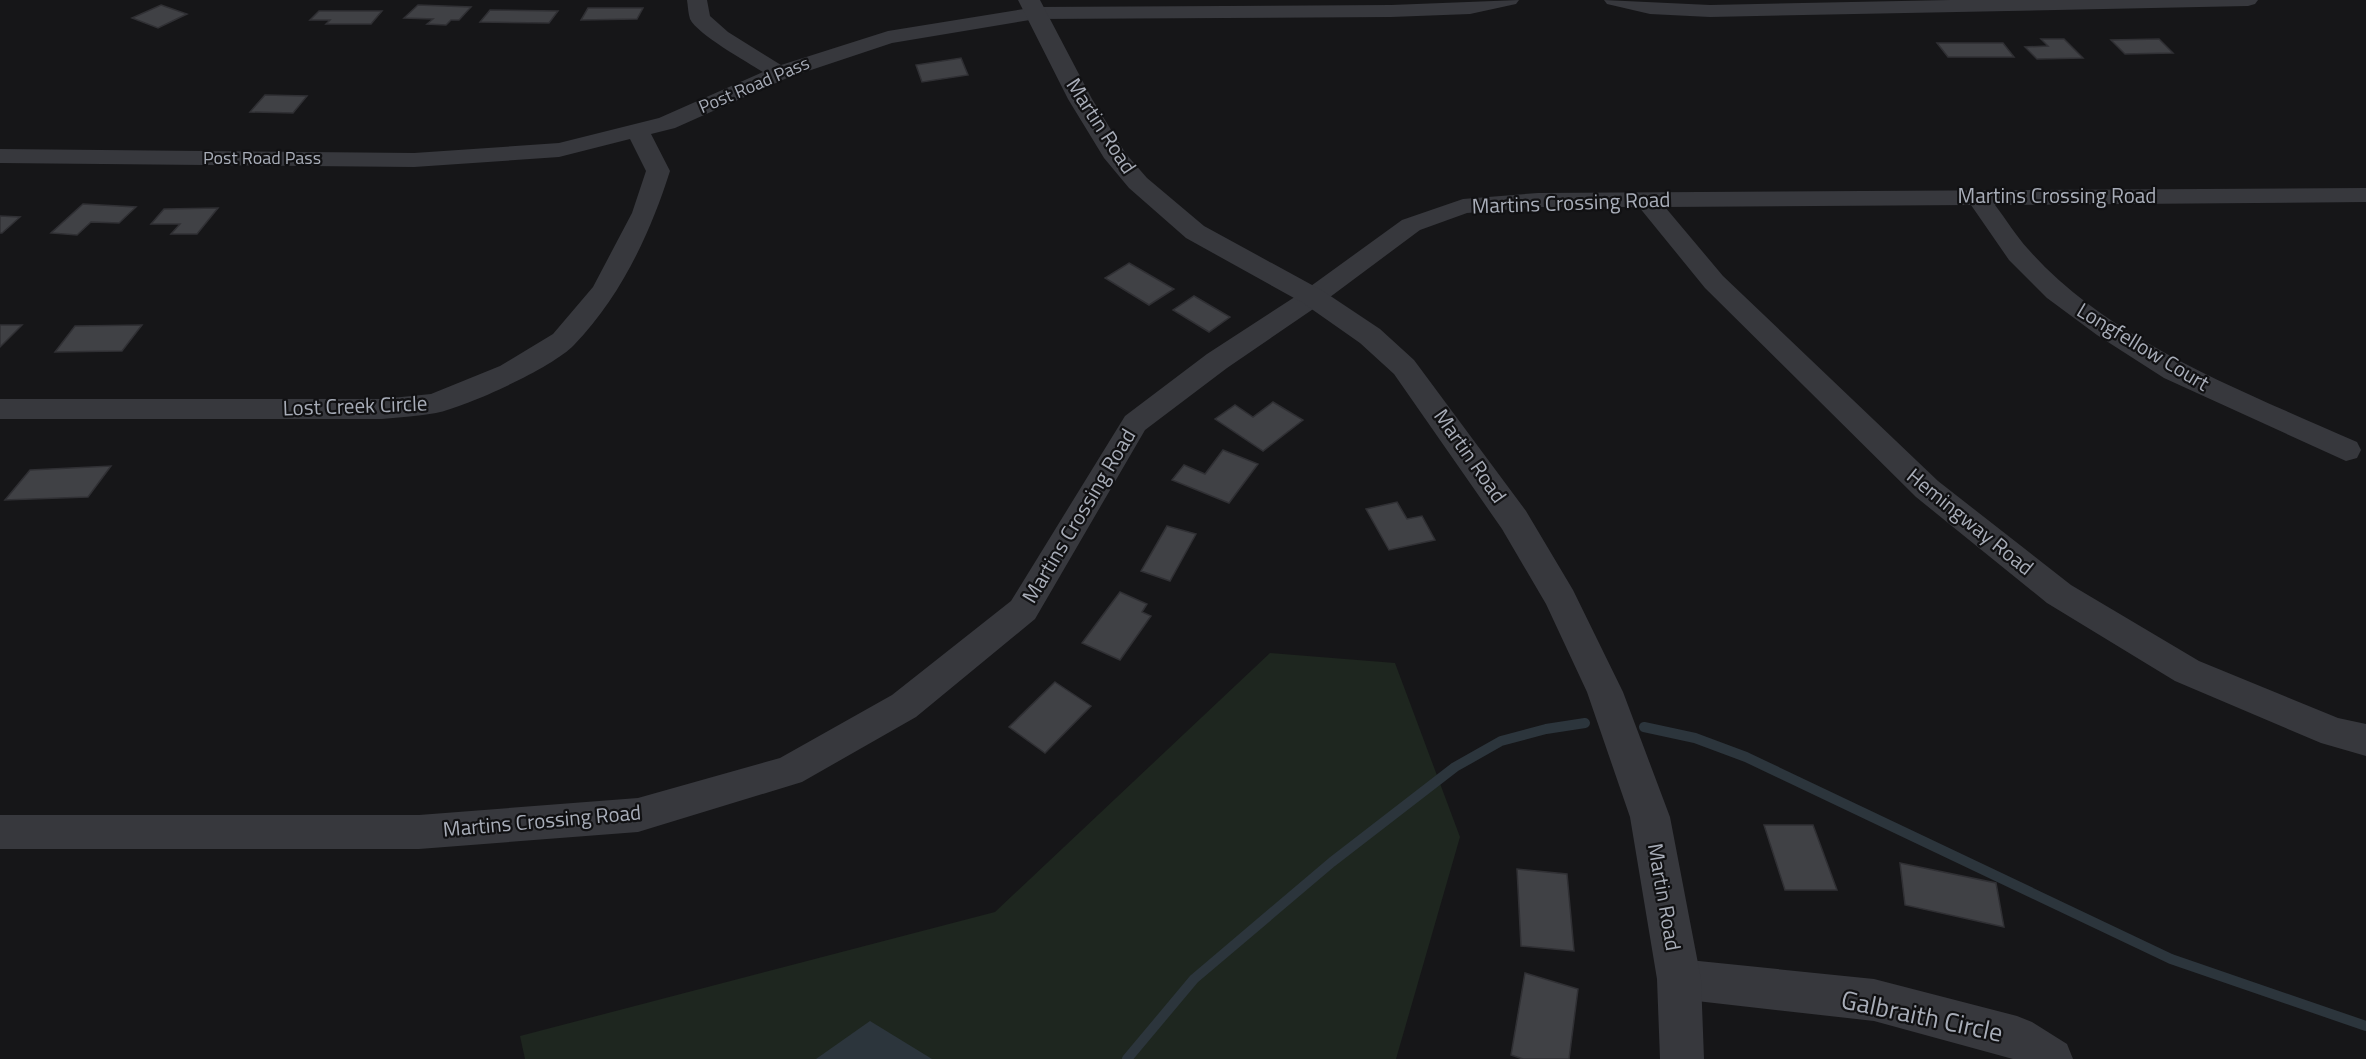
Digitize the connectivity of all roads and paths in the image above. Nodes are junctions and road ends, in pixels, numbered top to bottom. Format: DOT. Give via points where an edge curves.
graph roads {
  1 [pos="697,0"];
  2 [pos="1509,0"];
  3 [pos="1614,0"];
  4 [pos="2248,0"];
  5 [pos="1921,4"];
  6 [pos="1032,6"];
  7 [pos="779,73"];
  8 [pos="638,132"];
  9 [pos="0,156"];
  10 [pos="1977,196"];
  11 [pos="2365,196"];
  12 [pos="1647,201"];
  13 [pos="1313,297"];
  14 [pos="0,409"];
  15 [pos="2346,450"];
  16 [pos="2366,740"];
  17 [pos="0,832"];
  18 [pos="1678,979"];
  19 [pos="1682,1059"];
  20 [pos="2052,1059"];
  1 -- 7 [label="street" via="700,18"];
  2 -- 6 [label="street, Post Road Pass" via="1470,8 1391,11"];
  3 -- 5 [label="street" via="1650,8 1710,11"];
  4 -- 5 [label="street"];
  6 -- 7 [label="street, Post Road Pass" via="888,37"];
  6 -- 13 [label="street, Martin Road" via="1080,99 1116,158 1138,183 1195,232"];
  7 -- 8 [label="street, Post Road Pass"];
  8 -- 9 [label="street, Post Road Pass" via="560,150 414,160"];
  8 -- 14 [label="street, Lost Creek Circle" via="658,171 644,213 604,291 563,340 510,373 435,403 382,409"];
  10 -- 11 [label="street, Martins Crossing Road"];
  10 -- 12 [label="street, Martins Crossing Road"];
  10 -- 15 [label="street, Longfellow Court" via="2018,254 2056,292 2107,329 2174,371"];
  12 -- 13 [label="street, Martins Crossing Road" via="1538,200 1463,206 1411,225"];
  12 -- 16 [label="street, Hemingway Road" via="1714,282 1927,489 2059,594 2187,671 2334,732"];
  13 -- 17 [label="street, Martins Crossing Road" via="1217,361 1135,423 1023,610 904,706 789,771 638,816 419,832"];
  13 -- 18 [label="street, Martin Road" via="1370,336 1404,367 1514,520 1561,600 1605,692 1650,817"];
  18 -- 19 [label="street, Martin Road"];
  18 -- 20 [label="street, Galbraith Circle" via="1874,1000 2018,1037"];
}
